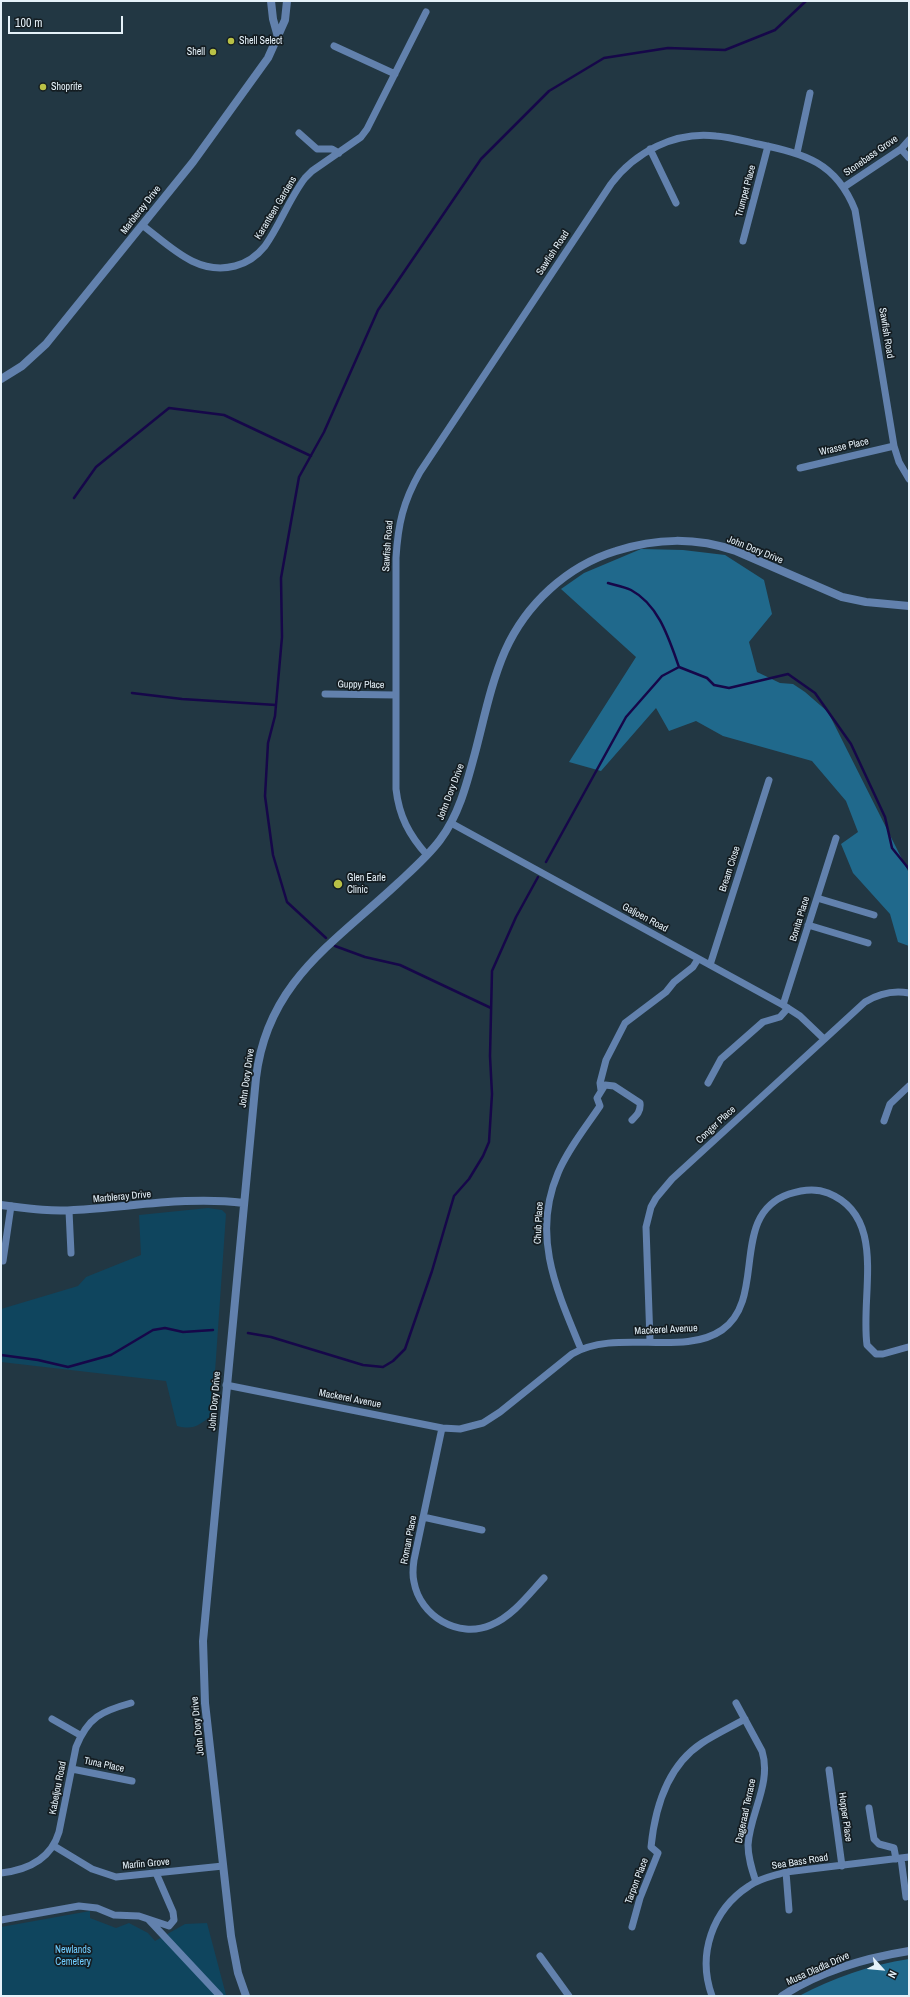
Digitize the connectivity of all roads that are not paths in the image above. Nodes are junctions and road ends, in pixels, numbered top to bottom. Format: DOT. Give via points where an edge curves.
graph roads {
  1 [pos="271,1"];
  2 [pos="287,1"];
  3 [pos="426,12"];
  4 [pos="278,37"];
  5 [pos="334,46"];
  6 [pos="395,74"];
  7 [pos="810,92"];
  8 [pos="299,133"];
  9 [pos="909,140"];
  10 [pos="768,146"];
  11 [pos="650,149"];
  12 [pos="901,149"];
  13 [pos="797,152"];
  14 [pos="339,153"];
  15 [pos="909,158"];
  16 [pos="844,187"];
  17 [pos="676,203"];
  18 [pos="142,225"];
  19 [pos="743,241"];
  20 [pos="1,379"];
  21 [pos="894,446"];
  22 [pos="800,468"];
  23 [pos="909,479"];
  24 [pos="909,606"];
  25 [pos="325,694"];
  26 [pos="396,695"];
  27 [pos="769,780"];
  28 [pos="451,823"];
  29 [pos="836,838"];
  30 [pos="427,855"];
  31 [pos="817,898"];
  32 [pos="874,915"];
  33 [pos="808,925"];
  34 [pos="868,943"];
  35 [pos="698,959"];
  36 [pos="710,965"];
  37 [pos="909,993"];
  38 [pos="786,1006"];
  39 [pos="824,1039"];
  40 [pos="708,1083"];
  41 [pos="909,1086"];
  42 [pos="601,1091"];
  43 [pos="632,1120"];
  44 [pos="884,1121"];
  45 [pos="244,1203"];
  46 [pos="1,1205"];
  47 [pos="11,1206"];
  48 [pos="69,1210"];
  49 [pos="71,1253"];
  50 [pos="3,1261"];
  51 [pos="650,1341"];
  52 [pos="908,1347"];
  53 [pos="581,1349"];
  54 [pos="226,1385"];
  55 [pos="442,1428"];
  56 [pos="423,1517"];
  57 [pos="482,1530"];
  58 [pos="544,1578"];
  59 [pos="131,1703"];
  60 [pos="736,1703"];
  61 [pos="52,1719"];
  62 [pos="745,1719"];
  63 [pos="80,1735"];
  64 [pos="72,1769"];
  65 [pos="828,1770"];
  66 [pos="132,1781"];
  67 [pos="869,1808"];
  68 [pos="54,1846"];
  69 [pos="909,1857"];
  70 [pos="899,1858"];
  71 [pos="223,1866"];
  72 [pos="842,1866"];
  73 [pos="786,1872"];
  74 [pos="1,1873"];
  75 [pos="156,1873"];
  76 [pos="756,1882"];
  77 [pos="906,1897"];
  78 [pos="790,1910"];
  79 [pos="1,1920"];
  80 [pos="149,1920"];
  81 [pos="632,1927"];
  82 [pos="909,1951"];
  83 [pos="540,1956"];
  84 [pos="220,1996"];
  85 [pos="246,1996"];
  86 [pos="569,1996"];
  87 [pos="712,1996"];
  88 [pos="782,1996"];
  1 -- 4 [label="street"];
  2 -- 4 [label="street, Marbleray Drive" via="285,20"];
  3 -- 6 [label="street, Karanteen Gardens"];
  4 -- 18 [label="street, Marbleray Drive" via="268,58 239,99"];
  5 -- 6 [label="street"];
  6 -- 14 [label="street, Karanteen Gardens" via="368,129"];
  7 -- 13 [label="street"];
  8 -- 14 [label="street" via="315,148 332,149"];
  9 -- 12 [label="street, Stonebass Grove"];
  10 -- 11 [label="street, Sawfish Road" via="710,136 684,138"];
  10 -- 13 [label="street, Sawfish Road"];
  10 -- 19 [label="street, Trumpet Place"];
  11 -- 17 [label="street"];
  11 -- 26 [label="street, Sawfish Road" via="626,166 611,184 420,472 408,494 398,531"];
  12 -- 15 [label="street"];
  12 -- 16 [label="street, Stonebass Grove"];
  13 -- 16 [label="street, Sawfish Road" via="826,169"];
  14 -- 18 [label="street, Karanteen Gardens" via="305,178 265,246 253,258 238,266 214,269 196,264"];
  16 -- 21 [label="street, Sawfish Road" via="857,220"];
  18 -- 20 [label="street, Marbleray Drive" via="46,344 22,366"];
  21 -- 22 [label="street, Wrasse Place"];
  21 -- 23 [label="street, Sawfish Road" via="899,462"];
  24 -- 28 [label="street, John Dory Drive" via="842,597 736,552 699,542 674,540 647,543 627,547 596,559 567,575 546,593 527,614 509,644 497,674 467,783"];
  25 -- 26 [label="street, Guppy Place"];
  26 -- 30 [label="street, Sawfish Road" via="398,803 410,836"];
  27 -- 36 [label="street, Bream Close"];
  28 -- 30 [label="street, John Dory Drive"];
  28 -- 35 [label="street, Galjoen Road"];
  29 -- 31 [label="street, Bonita Place"];
  30 -- 45 [label="street, John Dory Drive" via="312,960 280,1003 267,1031 258,1063"];
  31 -- 32 [label="street"];
  31 -- 33 [label="street, Bonita Place"];
  33 -- 34 [label="street"];
  33 -- 38 [label="street, Bonita Place"];
  35 -- 36 [label="street, Galjoen Road"];
  35 -- 42 [label="street" via="666,992 625,1023 606,1060 600,1083"];
  36 -- 38 [label="street, Galjoen Road"];
  37 -- 39 [label="street, Conger Place" via="896,992 870,999"];
  38 -- 39 [label="street, Galjoen Road" via="806,1020"];
  38 -- 40 [label="street" via="780,1017 763,1022 720,1059"];
  39 -- 51 [label="street, Conger Place" via="672,1179 656,1198 647,1217 646,1227"];
  41 -- 44 [label="street" via="890,1104"];
  42 -- 43 [label="street" via="605,1085 611,1084 640,1104 638,1116"];
  42 -- 53 [label="street, Chub Place" via="597,1098 600,1106 558,1173 550,1201 546,1238 552,1275"];
  45 -- 48 [label="street, Marbleray Drive" via="193,1201"];
  45 -- 54 [label="street, John Dory Drive"];
  46 -- 47 [label="street, Marbleray Drive"];
  47 -- 48 [label="street, Marbleray Drive"];
  47 -- 50 [label="street"];
  48 -- 49 [label="street"];
  51 -- 52 [label="street, Mackerel Avenue" via="702,1339 726,1326 743,1300 752,1241 765,1210 778,1199 794,1192 814,1190 841,1200 855,1212 861,1223 866,1241 867,1345 876,1354"];
  51 -- 53 [label="street, Mackerel Avenue" via="596,1344"];
  53 -- 55 [label="street, Mackerel Avenue" via="483,1423 460,1429"];
  54 -- 55 [label="street, Mackerel Avenue"];
  54 -- 71 [label="street, John Dory Drive" via="203,1663"];
  55 -- 56 [label="street, Roman Place"];
  56 -- 57 [label="street"];
  56 -- 58 [label="street, Roman Place" via="414,1560 413,1581 426,1608 447,1624 474,1629 492,1624 511,1612"];
  59 -- 63 [label="street, Kabeljou Road" via="98,1715"];
  60 -- 62 [label="street, Dageraad Terrace"];
  61 -- 63 [label="street"];
  62 -- 76 [label="street, Dageraad Terrace" via="764,1759 762,1789 748,1845"];
  62 -- 81 [label="street, Tarpon Place" via="694,1750 666,1784 657,1809 651,1847 658,1852 657,1857 640,1898"];
  63 -- 64 [label="street, Kabeljou Road"];
  64 -- 66 [label="street, Tuna Place"];
  64 -- 68 [label="street, Kabeljou Road"];
  65 -- 72 [label="street, Hopper Place"];
  67 -- 70 [label="street" via="874,1839 879,1844 894,1848"];
  68 -- 74 [label="street, Kabeljou Road" via="31,1866"];
  68 -- 75 [label="street, Marlin Grove" via="85,1866 108,1875 120,1877"];
  69 -- 70 [label="street, Sea Bass Road"];
  70 -- 72 [label="street, Sea Bass Road"];
  70 -- 77 [label="street"];
  71 -- 75 [label="street, Marlin Grove"];
  71 -- 85 [label="street, John Dory Drive" via="233,1951"];
  72 -- 73 [label="street, Sea Bass Road"];
  73 -- 76 [label="street, Sea Bass Road"];
  73 -- 78 [label="street"];
  75 -- 80 [label="street" via="174,1912 174,1920 169,1926"];
  76 -- 87 [label="street, Sea Bass Road" via="731,1901 713,1928 706,1954 707,1977"];
  79 -- 80 [label="street" via="79,1906"];
  80 -- 84 [label="street"];
  82 -- 88 [label="street, Musa Dladla Drive" via="842,1968"];
  83 -- 86 [label="street"];
}
